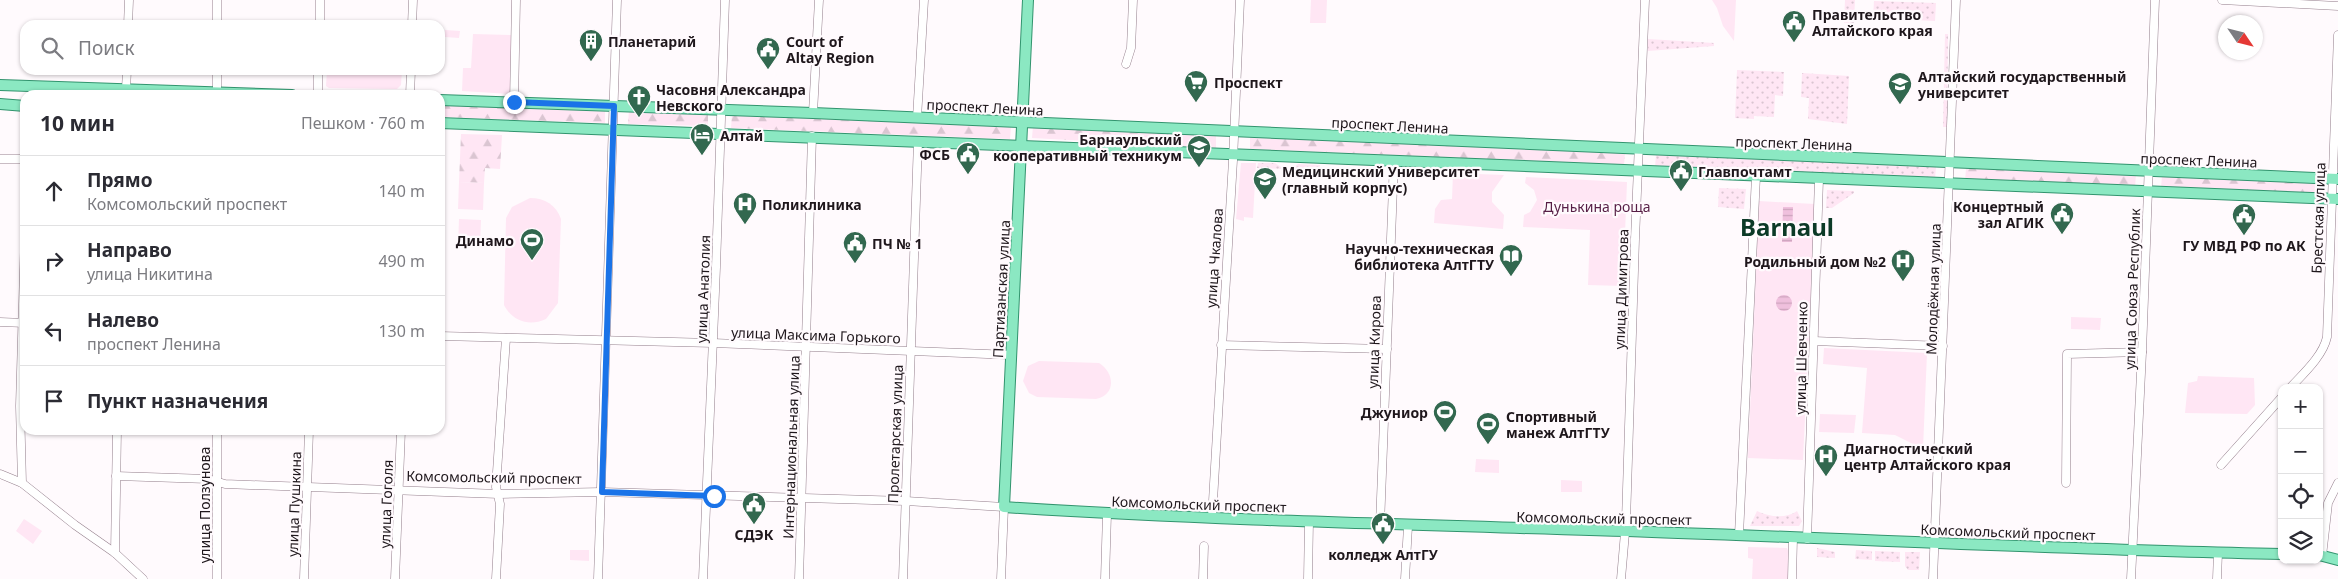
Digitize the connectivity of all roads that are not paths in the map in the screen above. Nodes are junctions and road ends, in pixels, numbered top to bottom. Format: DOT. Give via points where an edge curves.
graph roads {
  1 [pos="129,0"];
  2 [pos="217,0"];
  3 [pos="320,0"];
  4 [pos="413,0"];
  5 [pos="516,0"];
  6 [pos="618,0"];
  7 [pos="725,0"];
  8 [pos="819,0"];
  9 [pos="924,0"];
  10 [pos="1028,0"];
  11 [pos="1134,0"];
  12 [pos="1240,0"];
  13 [pos="1645,0"];
  14 [pos="1956,0"];
  15 [pos="2155,0"];
  16 [pos="2222,0"];
  17 [pos="2338,6"];
  18 [pos="128,20"];
  19 [pos="217,20"];
  20 [pos="320,20"];
  21 [pos="412,20"];
  22 [pos="2338,35"];
  23 [pos="1126,64"];
  24 [pos="126,75"];
  25 [pos="217,75"];
  26 [pos="318,75"];
  27 [pos="411,75"];
  28 [pos="0,85"];
  29 [pos="126,89"];
  30 [pos="30,90"];
  31 [pos="144,90"];
  32 [pos="217,90"];
  33 [pos="318,90"];
  34 [pos="410,90"];
  35 [pos="445,100"];
  36 [pos="514,102"];
  37 [pos="0,104"];
  38 [pos="20,106"];
  39 [pos="614,106"];
  40 [pos="721,110"];
  41 [pos="813,114"];
  42 [pos="918,118"];
  43 [pos="445,123"];
  44 [pos="1021,123"];
  45 [pos="612,128"];
  46 [pos="1234,132"];
  47 [pos="720,136"];
  48 [pos="812,136"];
  49 [pos="918,141"];
  50 [pos="1021,143"];
  51 [pos="1639,150"];
  52 [pos="1234,153"];
  53 [pos="0,159"];
  54 [pos="20,159"];
  55 [pos="1394,160"];
  56 [pos="1950,162"];
  57 [pos="1638,171"];
  58 [pos="2149,172"];
  59 [pos="1756,176"];
  60 [pos="1819,179"];
  61 [pos="2335,179"];
  62 [pos="1949,184"];
  63 [pos="2148,192"];
  64 [pos="2335,199"];
  65 [pos="0,322"];
  66 [pos="20,322"];
  67 [pos="445,336"];
  68 [pos="506,338"];
  69 [pos="1814,340"];
  70 [pos="607,341"];
  71 [pos="713,343"];
  72 [pos="1221,345"];
  73 [pos="1944,346"];
  74 [pos="806,347"];
  75 [pos="1387,349"];
  76 [pos="910,351"];
  77 [pos="2142,352"];
  78 [pos="1012,355"];
  79 [pos="2294,384"];
  80 [pos="2278,400"];
  81 [pos="21,435"];
  82 [pos="117,435"];
  83 [pos="217,435"];
  84 [pos="309,435"];
  85 [pos="401,435"];
  86 [pos="2221,464"];
  87 [pos="0,474"];
  88 [pos="116,476"];
  89 [pos="216,481"];
  90 [pos="22,483"];
  91 [pos="2066,483"];
  92 [pos="2338,483"];
  93 [pos="307,486"];
  94 [pos="399,490"];
  95 [pos="602,492"];
  96 [pos="499,494"];
  97 [pos="707,496"];
  98 [pos="802,498"];
  99 [pos="906,501"];
  100 [pos="1004,508"];
  101 [pos="1106,514"];
  102 [pos="1212,518"];
  103 [pos="1309,521"];
  104 [pos="1380,525"];
  105 [pos="1408,526"];
  106 [pos="1625,531"];
  107 [pos="1739,535"];
  108 [pos="1793,538"];
  109 [pos="1807,539"];
  110 [pos="2323,541"];
  111 [pos="1934,543"];
  112 [pos="1204,546"];
  113 [pos="2132,549"];
  114 [pos="2218,552"];
  115 [pos="115,553"];
  116 [pos="2278,554"];
  117 [pos="2323,556"];
  118 [pos="2338,560"];
  119 [pos="143,579"];
  120 [pos="217,579"];
  121 [pos="304,579"];
  122 [pos="396,579"];
  123 [pos="496,579"];
  124 [pos="598,579"];
  125 [pos="703,579"];
  126 [pos="799,579"];
  127 [pos="903,579"];
  128 [pos="1001,579"];
  129 [pos="1104,579"];
  130 [pos="1202,579"];
  131 [pos="1308,579"];
  132 [pos="1405,579"];
  133 [pos="1621,579"];
  134 [pos="1792,579"];
  135 [pos="1933,579"];
  136 [pos="2130,579"];
  137 [pos="2217,579"];
  1 -- 18 [label="street"];
  2 -- 19 [label="street"];
  3 -- 20 [label="street"];
  4 -- 21 [label="street"];
  5 -- 36 [label="street"];
  6 -- 39 [label="street"];
  7 -- 40 [label="street, улица Анатолия"];
  8 -- 41 [label="street"];
  9 -- 42 [label="street"];
  10 -- 44 [label="main road, Партизанская улица"];
  11 -- 23 [label="street" via="1132,48"];
  12 -- 46 [label="street, улица Чкалова"];
  13 -- 51 [label="street, улица Димитрова"];
  14 -- 56 [label="street, Молодёжная улица"];
  15 -- 58 [label="street, улица Союза Республик"];
  16 -- 17 [label="street"];
  22 -- 61 [label="street, Брестская улица"];
  24 -- 29 [label="street"];
  25 -- 32 [label="street"];
  26 -- 33 [label="street"];
  27 -- 34 [label="street"];
  28 -- 30 [label="main road"];
  29 -- 30 [label="main road"];
  29 -- 31 [label="main road"];
  35 -- 36 [label="main road, проспект Ленина"];
  36 -- 39 [label="main road, проспект Ленина"];
  37 -- 38 [label="main road"];
  39 -- 40 [label="main road, проспект Ленина"];
  39 -- 45 [label="street"];
  40 -- 41 [label="main road, проспект Ленина"];
  40 -- 47 [label="street, улица Анатолия"];
  41 -- 42 [label="main road, проспект Ленина"];
  42 -- 44 [label="main road, проспект Ленина"];
  43 -- 45 [label="main road"];
  44 -- 46 [label="main road, проспект Ленина"];
  44 -- 50 [label="main road, Партизанская улица"];
  45 -- 47 [label="main road"];
  45 -- 70 [label="street"];
  46 -- 51 [label="main road, проспект Ленина"];
  46 -- 52 [label="street, улица Чкалова"];
  47 -- 48 [label="main road"];
  47 -- 71 [label="street, улица Анатолия"];
  48 -- 49 [label="main road"];
  48 -- 74 [label="street, Интернациональная улица"];
  49 -- 50 [label="main road"];
  49 -- 76 [label="street, Пролетарская улица"];
  50 -- 52 [label="main road"];
  50 -- 78 [label="main road, Партизанская улица"];
  51 -- 56 [label="main road, проспект Ленина"];
  51 -- 57 [label="street, улица Димитрова"];
  52 -- 55 [label="main road"];
  52 -- 72 [label="street, улица Чкалова"];
  53 -- 54 [label="street"];
  55 -- 57 [label="main road"];
  55 -- 75 [label="street, улица Кирова"];
  56 -- 58 [label="main road, проспект Ленина"];
  56 -- 62 [label="street, Молодёжная улица"];
  57 -- 59 [label="main road"];
  57 -- 106 [label="street, улица Димитрова"];
  58 -- 61 [label="main road, проспект Ленина"];
  58 -- 63 [label="street, улица Союза Республик"];
  59 -- 60 [label="main road"];
  59 -- 107 [label="street"];
  60 -- 62 [label="main road"];
  60 -- 69 [label="street, улица Шевченко"];
  61 -- 64 [label="street, Брестская улица"];
  62 -- 63 [label="main road"];
  62 -- 73 [label="street, Молодёжная улица"];
  63 -- 64 [label="main road"];
  63 -- 77 [label="street, улица Союза Республик"];
  64 -- 79 [label="street, Брестская улица" via="2326,341"];
  65 -- 66 [label="street"];
  67 -- 68 [label="street, улица Максима Горького"];
  68 -- 70 [label="street, улица Максима Горького"];
  68 -- 96 [label="street" via="496,487"];
  69 -- 73 [label="street"];
  69 -- 109 [label="street, улица Шевченко"];
  70 -- 71 [label="street, улица Максима Горького"];
  70 -- 95 [label="street"];
  71 -- 74 [label="street, улица Максима Горького"];
  71 -- 97 [label="street, улица Анатолия"];
  72 -- 75 [label="street"];
  72 -- 102 [label="street, улица Чкалова"];
  73 -- 111 [label="street, Молодёжная улица"];
  74 -- 76 [label="street, улица Максима Горького"];
  74 -- 98 [label="street, Интернациональная улица"];
  75 -- 104 [label="street, улица Кирова"];
  76 -- 78 [label="street, улица Максима Горького"];
  76 -- 99 [label="street, Пролетарская улица"];
  77 -- 91 [label="street" via="2067,354"];
  77 -- 113 [label="street, улица Союза Республик"];
  78 -- 100 [label="main road, Партизанская улица"];
  80 -- 86 [label="street"];
  81 -- 90 [label="street"];
  82 -- 88 [label="street"];
  83 -- 89 [label="street, улица Ползунова"];
  84 -- 93 [label="street, улица Пушкина"];
  85 -- 94 [label="street, улица Гоголя"];
  87 -- 90 [label="street"];
  88 -- 89 [label="street, Комсомольский проспект"];
  88 -- 115 [label="street"];
  89 -- 93 [label="street, Комсомольский проспект" via="225,484"];
  89 -- 120 [label="street, улица Ползунова"];
  90 -- 115 [label="street"];
  92 -- 110 [label="street" via="2328,503"];
  93 -- 94 [label="street, Комсомольский проспект"];
  93 -- 121 [label="street, улица Пушкина"];
  94 -- 96 [label="street, Комсомольский проспект"];
  94 -- 122 [label="street, улица Гоголя"];
  95 -- 96 [label="street, Комсомольский проспект"];
  95 -- 97 [label="street, Комсомольский проспект"];
  95 -- 124 [label="street"];
  96 -- 123 [label="street"];
  97 -- 98 [label="street, Комсомольский проспект"];
  97 -- 125 [label="street, улица Анатолия"];
  98 -- 99 [label="street, Комсомольский проспект"];
  98 -- 126 [label="street, Интернациональная улица"];
  99 -- 100 [label="street, Комсомольский проспект"];
  99 -- 127 [label="street, Пролетарская улица"];
  100 -- 101 [label="main road, Комсомольский проспект"];
  100 -- 128 [label="street, Партизанская улица"];
  101 -- 102 [label="main road, Комсомольский проспект"];
  101 -- 129 [label="street"];
  102 -- 103 [label="main road, Комсомольский проспект"];
  103 -- 104 [label="main road, Комсомольский проспект"];
  103 -- 131 [label="street"];
  104 -- 105 [label="main road, Комсомольский проспект"];
  105 -- 106 [label="main road, Комсомольский проспект"];
  105 -- 132 [label="street"];
  106 -- 107 [label="main road, Комсомольский проспект"];
  106 -- 133 [label="street, улица Димитрова"];
  107 -- 108 [label="main road, Комсомольский проспект"];
  108 -- 109 [label="main road, Комсомольский проспект"];
  108 -- 134 [label="street"];
  109 -- 111 [label="main road, Комсомольский проспект"];
  111 -- 113 [label="main road, Комсомольский проспект"];
  111 -- 135 [label="street, Молодёжная улица"];
  112 -- 130 [label="street"];
  113 -- 114 [label="main road, Комсомольский проспект"];
  113 -- 136 [label="street, улица Союза Республик"];
  114 -- 116 [label="main road, Комсомольский проспект"];
  114 -- 137 [label="street"];
  115 -- 119 [label="street"];
  117 -- 118 [label="main road"];
}
